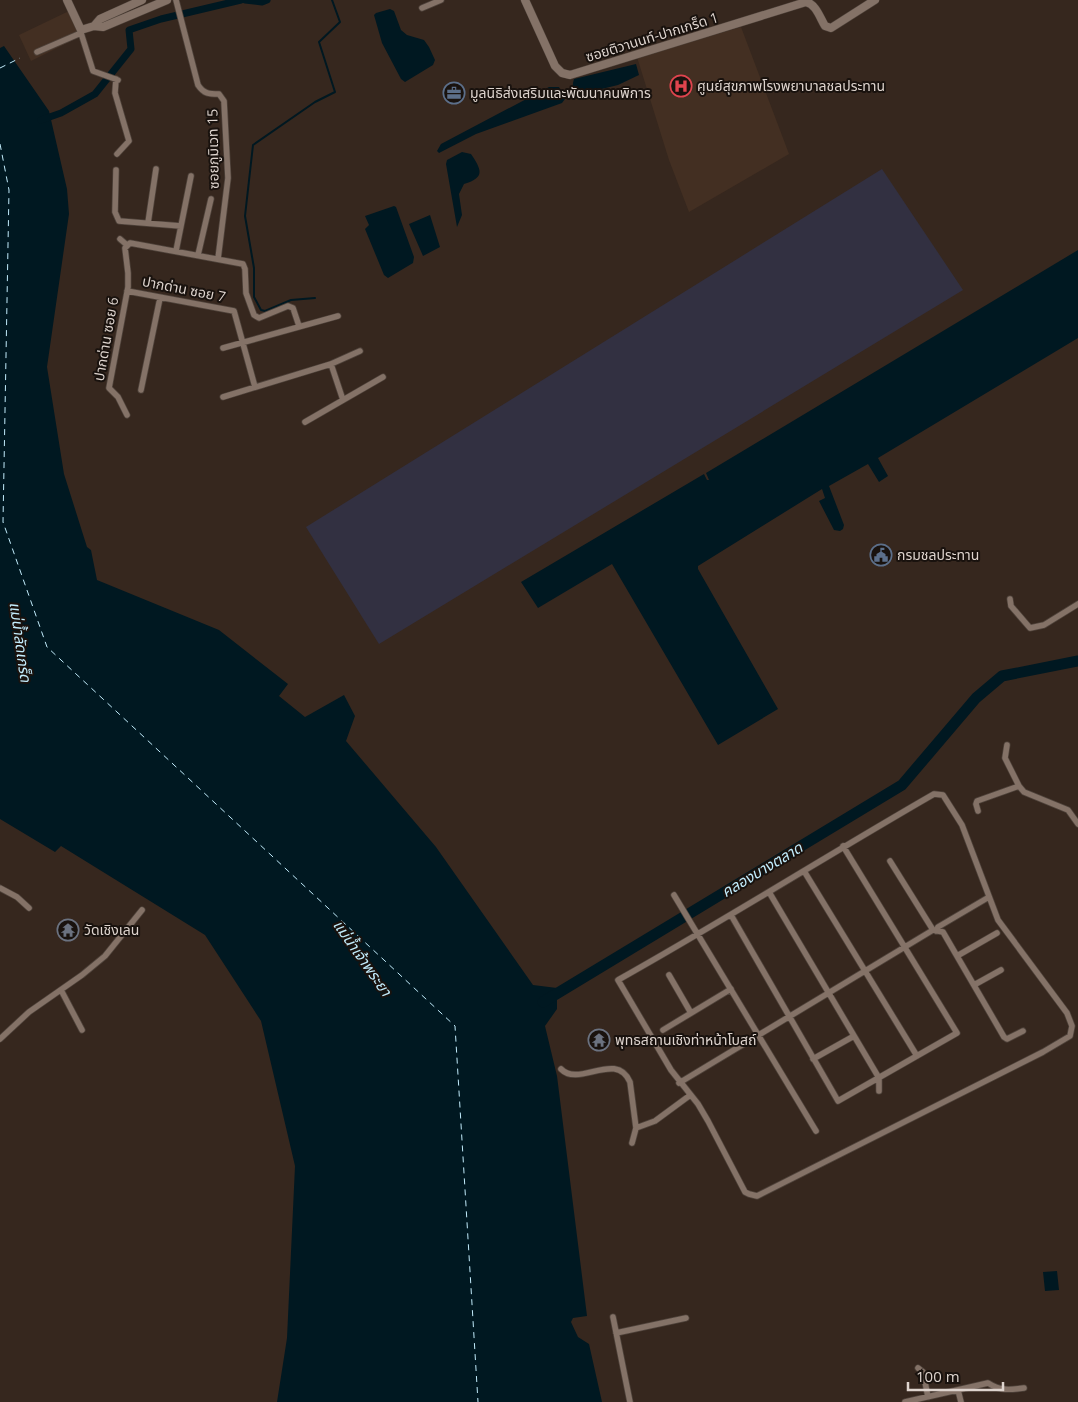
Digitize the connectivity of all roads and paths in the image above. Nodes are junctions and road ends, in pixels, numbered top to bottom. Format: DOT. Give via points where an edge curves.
graph roads {
  1 [pos="67,0"];
  2 [pos="142,0"];
  3 [pos="167,0"];
  4 [pos="176,0"];
  5 [pos="441,0"];
  6 [pos="525,0"];
  7 [pos="875,0"];
  8 [pos="422,8"];
  9 [pos="94,26"];
  10 [pos="81,31"];
  11 [pos="37,52"];
  12 [pos="118,154"];
  13 [pos="156,169"];
  14 [pos="116,170"];
  15 [pos="190,176"];
  16 [pos="210,199"];
  17 [pos="148,223"];
  18 [pos="181,226"];
  19 [pos="120,239"];
  20 [pos="126,245"];
  21 [pos="176,251"];
  22 [pos="198,255"];
  23 [pos="218,259"];
  24 [pos="127,291"];
  25 [pos="160,298"];
  26 [pos="338,316"];
  27 [pos="299,326"];
  28 [pos="242,343"];
  29 [pos="223,348"];
  30 [pos="360,350"];
  31 [pos="331,364"];
  32 [pos="384,377"];
  33 [pos="255,387"];
  34 [pos="141,390"];
  35 [pos="223,397"];
  36 [pos="343,400"];
  37 [pos="127,415"];
  38 [pos="306,422"];
  39 [pos="1010,599"];
  40 [pos="1078,604"];
  41 [pos="1007,745"];
  42 [pos="1019,786"];
  43 [pos="978,811"];
  44 [pos="1078,824"];
  45 [pos="843,846"];
  46 [pos="890,861"];
  47 [pos="804,871"];
  48 [pos="0,888"];
  49 [pos="769,892"];
  50 [pos="674,895"];
  51 [pos="989,897"];
  52 [pos="29,908"];
  53 [pos="142,910"];
  54 [pos="731,915"];
  55 [pos="934,930"];
  56 [pos="997,933"];
  57 [pos="698,935"];
  58 [pos="905,947"];
  59 [pos="957,956"];
  60 [pos="1001,970"];
  61 [pos="866,971"];
  62 [pos="669,975"];
  63 [pos="974,985"];
  64 [pos="731,989"];
  65 [pos="61,990"];
  66 [pos="828,993"];
  67 [pos="691,1013"];
  68 [pos="789,1016"];
  69 [pos="82,1030"];
  70 [pos="663,1030"];
  71 [pos="1023,1031"];
  72 [pos="758,1035"];
  73 [pos="854,1036"];
  74 [pos="0,1039"];
  75 [pos="917,1056"];
  76 [pos="813,1059"];
  77 [pos="561,1069"];
  78 [pos="879,1078"];
  79 [pos="679,1083"];
  80 [pos="879,1090"];
  81 [pos="689,1096"];
  82 [pos="636,1128"];
  83 [pos="816,1131"];
  84 [pos="632,1143"];
  85 [pos="613,1318"];
  86 [pos="686,1318"];
  87 [pos="616,1333"];
  88 [pos="918,1368"];
  89 [pos="1024,1388"];
  90 [pos="958,1390"];
  91 [pos="928,1397"];
  92 [pos="630,1402"];
  93 [pos="905,1402"];
  94 [pos="962,1402"];
  1 -- 10 [label="street"];
  2 -- 9 [label="street" via="100,18"];
  3 -- 9 [label="street" via="103,26"];
  4 -- 23 [label="street, ซอยภูมิเวท 15" via="198,85 202,92 219,94 224,101 228,178"];
  5 -- 8 [label="street"];
  6 -- 7 [label="street, ซอยติวานนท์-ปากเกร็ด 1" via="555,66 570,75 806,2 811,3 825,26 830,28"];
  9 -- 10 [label="street"];
  10 -- 11 [label="street"];
  10 -- 12 [label="street" via="93,70 117,80 115,93 129,141"];
  13 -- 17 [label="street"];
  14 -- 17 [label="street" via="115,212 119,221"];
  15 -- 18 [label="street"];
  16 -- 22 [label="street"];
  17 -- 18 [label="street"];
  18 -- 21 [label="street"];
  19 -- 20 [label="street"];
  20 -- 21 [label="street"];
  20 -- 24 [label="street, ปากด่าน ซอย 6"];
  21 -- 22 [label="street"];
  22 -- 23 [label="street"];
  23 -- 27 [label="street" via="243,264 246,293 254,316 259,318 288,306 293,308"];
  24 -- 25 [label="street, ปากด่าน ซอย 7"];
  24 -- 37 [label="street, ปากด่าน ซอย 6" via="109,388"];
  25 -- 28 [label="street, ปากด่าน ซอย 7" via="234,311"];
  25 -- 34 [label="street"];
  26 -- 27 [label="street"];
  27 -- 28 [label="street"];
  28 -- 29 [label="street"];
  28 -- 33 [label="street"];
  30 -- 31 [label="street"];
  31 -- 33 [label="street"];
  31 -- 36 [label="street"];
  32 -- 36 [label="street"];
  33 -- 35 [label="street"];
  36 -- 38 [label="street"];
  39 -- 40 [label="street" via="1011,606 1030,628 1044,626"];
  41 -- 42 [label="street" via="1005,758"];
  42 -- 43 [label="street" via="977,802"];
  42 -- 44 [label="street" via="1024,792 1068,810"];
  45 -- 47 [label="street"];
  45 -- 51 [label="street" via="934,794 943,795 962,825"];
  45 -- 58 [label="street"];
  46 -- 55 [label="street"];
  47 -- 49 [label="street"];
  47 -- 61 [label="street"];
  48 -- 52 [label="street"];
  49 -- 54 [label="street"];
  49 -- 66 [label="street"];
  50 -- 57 [label="street"];
  51 -- 55 [label="street"];
  51 -- 81 [label="street" via="998,920 1067,1014 1072,1026 1070,1036 757,1196 745,1192 708,1121"];
  53 -- 65 [label="street" via="105,956"];
  54 -- 57 [label="street"];
  54 -- 68 [label="street"];
  55 -- 58 [label="street"];
  55 -- 59 [label="street" via="943,932"];
  56 -- 59 [label="street"];
  57 -- 64 [label="street"];
  57 -- 79 [label="street" via="618,980"];
  58 -- 61 [label="street"];
  58 -- 75 [label="street" via="957,1032"];
  59 -- 63 [label="street"];
  60 -- 63 [label="street"];
  61 -- 66 [label="street"];
  61 -- 75 [label="street"];
  62 -- 67 [label="street"];
  63 -- 71 [label="street" via="1006,1038"];
  64 -- 67 [label="street"];
  64 -- 72 [label="street"];
  65 -- 69 [label="street"];
  65 -- 74 [label="street" via="29,1012"];
  66 -- 68 [label="street"];
  66 -- 73 [label="street"];
  67 -- 70 [label="street"];
  68 -- 72 [label="street"];
  68 -- 76 [label="street"];
  72 -- 79 [label="street"];
  72 -- 83 [label="street"];
  73 -- 76 [label="street"];
  73 -- 78 [label="street"];
  75 -- 78 [label="street"];
  76 -- 78 [label="street" via="838,1101"];
  77 -- 82 [label="street" via="575,1075 612,1069 621,1071 630,1082"];
  78 -- 80 [label="street"];
  79 -- 81 [label="street"];
  81 -- 82 [label="street" via="655,1120"];
  82 -- 84 [label="street"];
  85 -- 87 [label="street"];
  86 -- 87 [label="street"];
  87 -- 92 [label="street"];
  88 -- 91 [label="street" via="923,1372"];
  89 -- 90 [label="street" via="1004,1390 988,1383"];
  90 -- 91 [label="street"];
  90 -- 94 [label="street"];
  91 -- 93 [label="street"];
}
